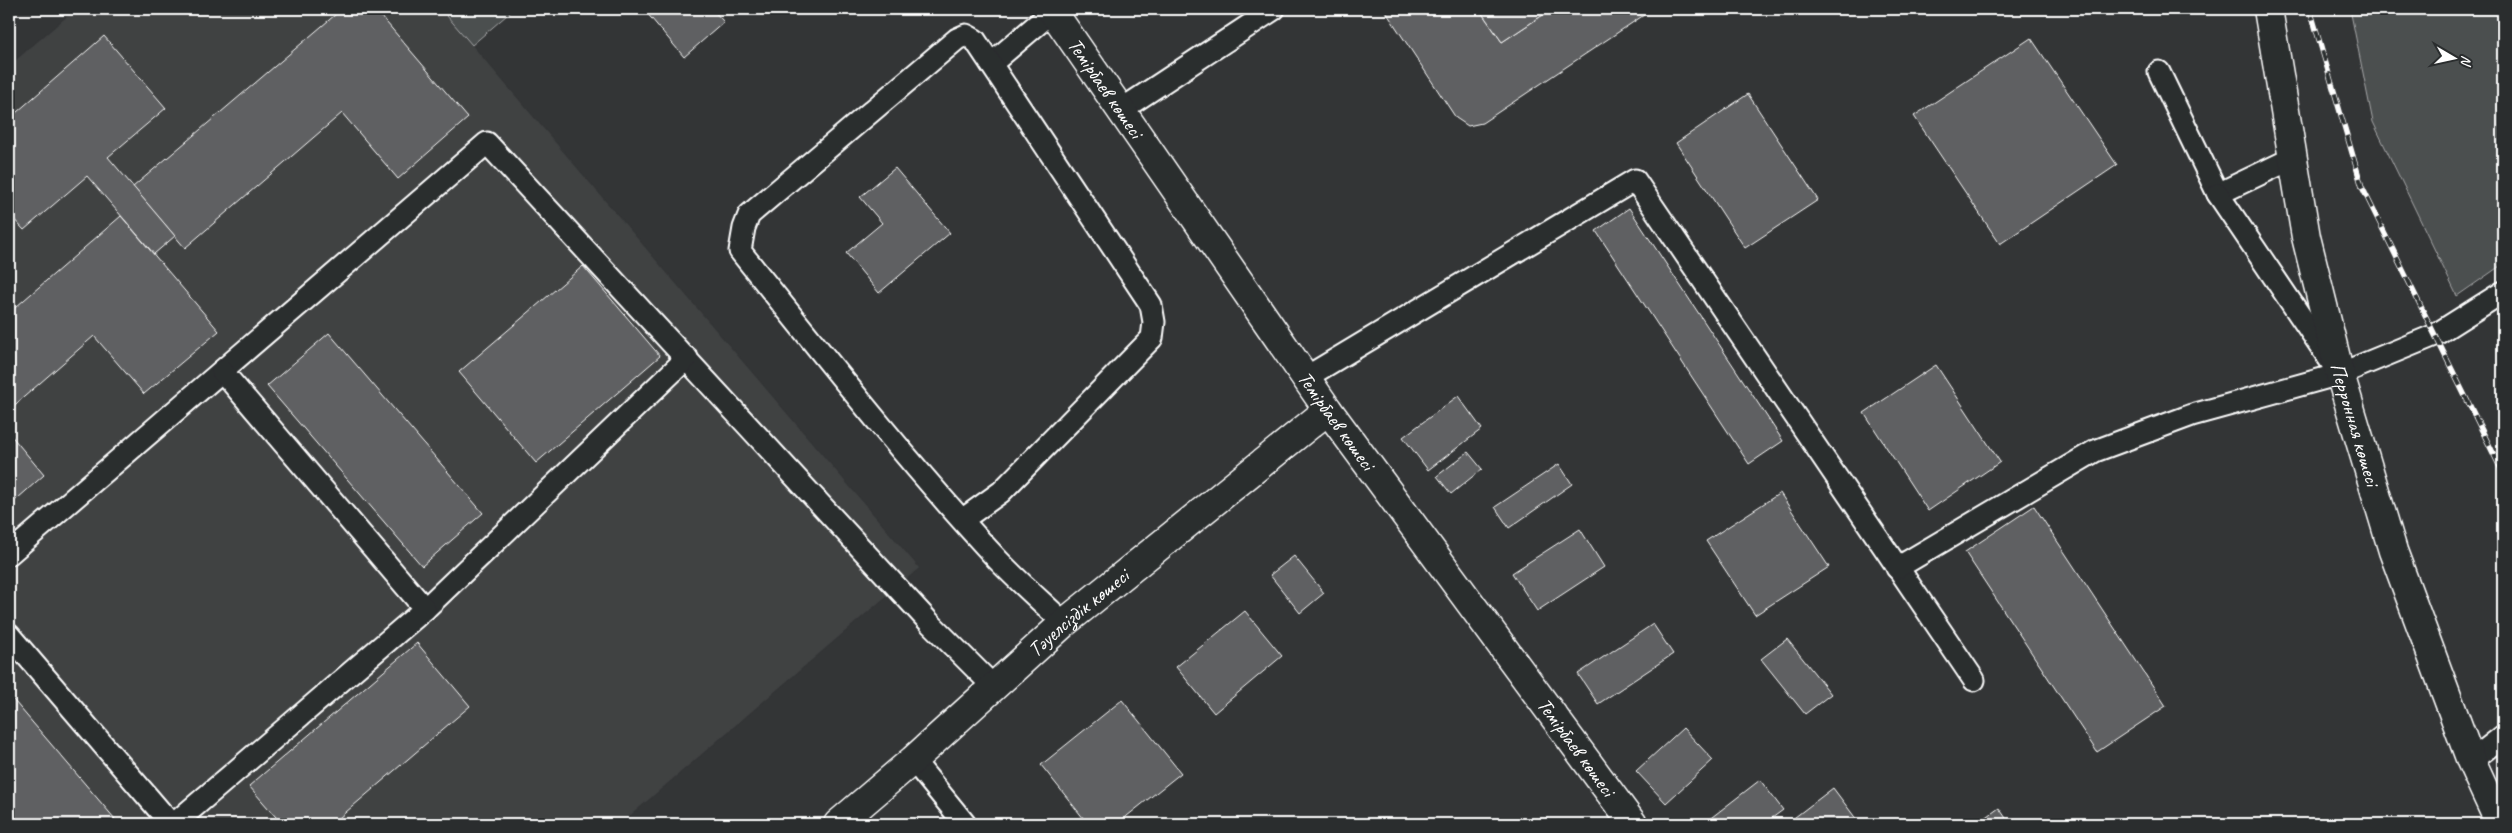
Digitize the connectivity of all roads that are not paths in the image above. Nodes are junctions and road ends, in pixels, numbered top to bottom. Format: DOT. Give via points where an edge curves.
graph roads {
  1 [pos="1274,9"];
  2 [pos="2268,9"];
  3 [pos="1052,10"];
  4 [pos="991,64"];
  5 [pos="2159,72"];
  6 [pos="1121,110"];
  7 [pos="2293,158"];
  8 [pos="2218,194"];
  9 [pos="2503,292"];
  10 [pos="687,358"];
  11 [pos="222,371"];
  12 [pos="2340,374"];
  13 [pos="1305,378"];
  14 [pos="1328,410"];
  15 [pos="962,520"];
  16 [pos="9,554"];
  17 [pos="1897,568"];
  18 [pos="425,609"];
  19 [pos="1064,623"];
  20 [pos="9,635"];
  21 [pos="1974,680"];
  22 [pos="994,687"];
  23 [pos="2503,736"];
  24 [pos="913,760"];
  25 [pos="2471,761"];
  26 [pos="172,824"];
  27 [pos="838,824"];
  28 [pos="966,824"];
  29 [pos="1633,824"];
  30 [pos="2500,824"];
  1 -- 6 [label="lane"];
  2 -- 7 [label="street, Перронная көшесі"];
  3 -- 4 [label="lane"];
  3 -- 6 [label="street, Темірбаев көшесі"];
  4 -- 15 [label="lane" via="1151,305 1154,322 1152,338 1001,492"];
  4 -- 15 [label="lane" via="975,40 966,35 957,39 749,215 740,251 898,448"];
  5 -- 8 [label="lane"];
  6 -- 13 [label="street, Темірбаев көшесі"];
  7 -- 8 [label="lane"];
  7 -- 12 [label="street, Перронная көшесі" via="2306,237"];
  8 -- 12 [label="lane"];
  9 -- 12 [label="lane" via="2436,335"];
  10 -- 11 [label="lane" via="487,143"];
  10 -- 18 [label="lane"];
  10 -- 22 [label="lane" via="929,622"];
  11 -- 16 [label="lane"];
  11 -- 18 [label="lane"];
  12 -- 17 [label="lane" via="2192,414 2095,451"];
  12 -- 25 [label="street, Перронная көшесі" via="2393,551"];
  13 -- 14 [label="street, Темірбаев көшесі"];
  13 -- 17 [label="lane" via="1635,180"];
  14 -- 19 [label="street, Тәуелсіздік көшесі"];
  14 -- 29 [label="street, Темірбаев көшесі"];
  15 -- 19 [label="lane" via="1000,562"];
  17 -- 21 [label="lane"];
  18 -- 26 [label="lane"];
  19 -- 22 [label="street, Тәуелсіздік көшесі"];
  20 -- 26 [label="lane"];
  22 -- 24 [label="street, Тәуелсіздік көшесі"];
  23 -- 25 [label="lane"];
  24 -- 27 [label="street, Тәуелсіздік көшесі"];
  24 -- 28 [label="lane"];
  25 -- 30 [label="street, Перронная көшесі"];
}
